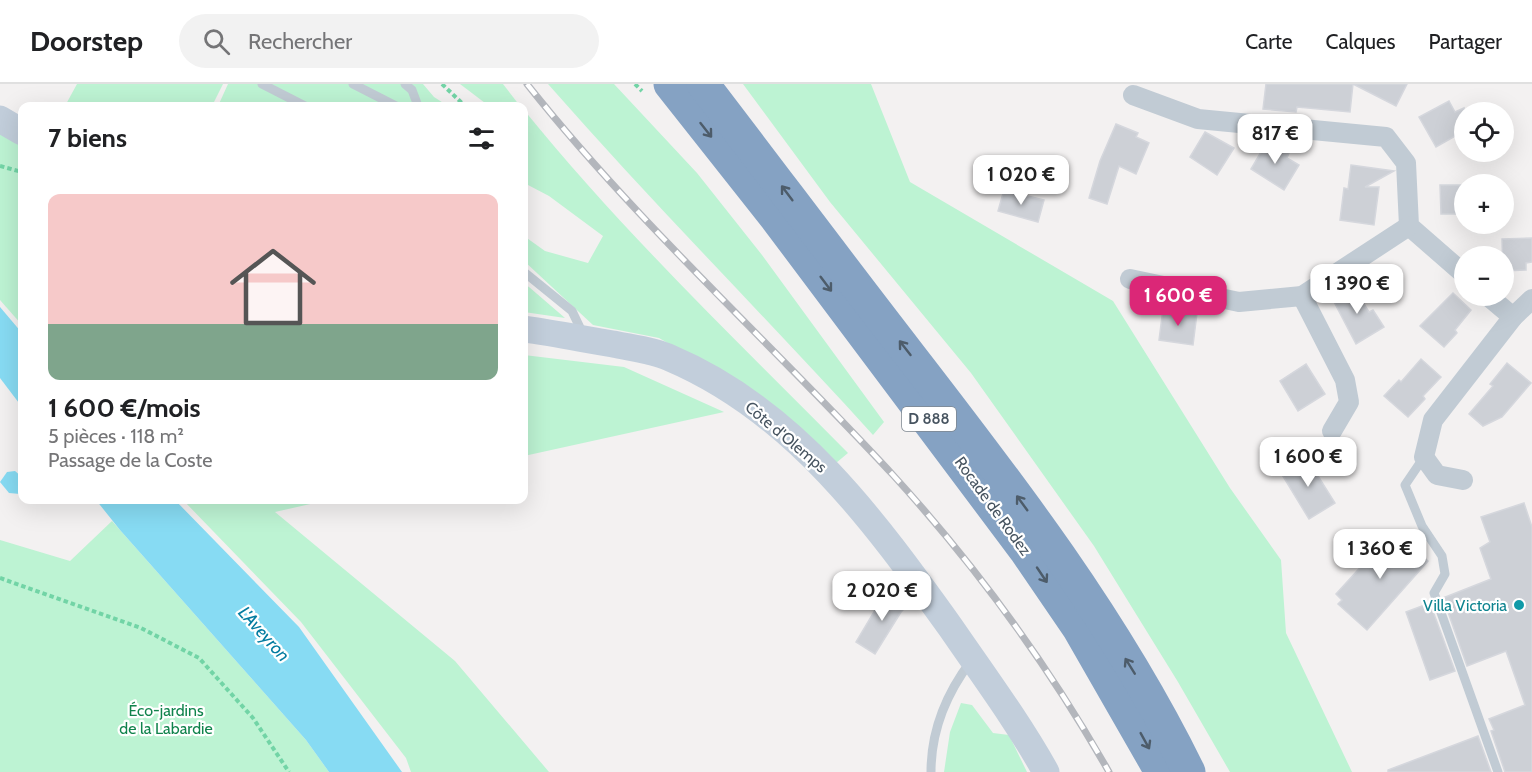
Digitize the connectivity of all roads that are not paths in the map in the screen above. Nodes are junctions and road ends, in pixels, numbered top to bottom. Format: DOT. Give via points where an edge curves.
graph roads {
  1 [pos="262,84"];
  2 [pos="353,84"];
  3 [pos="405,84"];
  4 [pos="670,84"];
  5 [pos="703,84"];
  6 [pos="1132,95"];
  7 [pos="297,102"];
  8 [pos="388,102"];
  9 [pos="416,102"];
  10 [pos="0,119"];
  11 [pos="18,130"];
  12 [pos="1409,226"];
  13 [pos="1454,265"];
  14 [pos="528,275"];
  15 [pos="1130,279"];
  16 [pos="1302,296"];
  17 [pos="1532,299"];
  18 [pos="1500,306"];
  19 [pos="1513,317"];
  20 [pos="528,330"];
  21 [pos="586,339"];
  22 [pos="1332,431"];
  23 [pos="1424,457"];
  24 [pos="1463,480"];
  25 [pos="972,659"];
  26 [pos="931,772"];
  27 [pos="1046,772"];
  28 [pos="1161,772"];
  29 [pos="1189,772"];
  30 [pos="1498,772"];
  1 -- 7 [label="lane"];
  2 -- 8 [label="lane"];
  3 -- 9 [label="lane"];
  4 -- 28 [label="highway, Rocade de Rodez / D 888, one-way" via="776,218 1025,550 1079,629"];
  29 -- 5 [label="highway, Rocade de Rodez / D 888, one-way" via="1142,684 1057,551"];
  6 -- 12 [label="street" via="1198,119 1386,137 1406,163"];
  10 -- 11 [label="street"];
  12 -- 13 [label="street"];
  12 -- 16 [label="street"];
  14 -- 21 [label="lane" via="572,311"];
  15 -- 16 [label="street" via="1239,302"];
  16 -- 22 [label="street" via="1345,380 1349,402"];
  17 -- 19 [label="street"];
  18 -- 19 [label="street"];
  19 -- 23 [label="street" via="1433,420"];
  20 -- 21 [label="street, Côte d'Olemps"];
  21 -- 25 [label="street, Côte d'Olemps" via="669,357 727,388 774,422 812,454 888,539"];
  23 -- 24 [label="street" via="1437,476"];
  23 -- 30 [label="lane" via="1405,485 1422,526 1442,556 1444,574 1434,593"];
  25 -- 26 [label="lane" via="941,711 933,741"];
  25 -- 27 [label="street, Côte d'Olemps" via="1018,723"];
}
